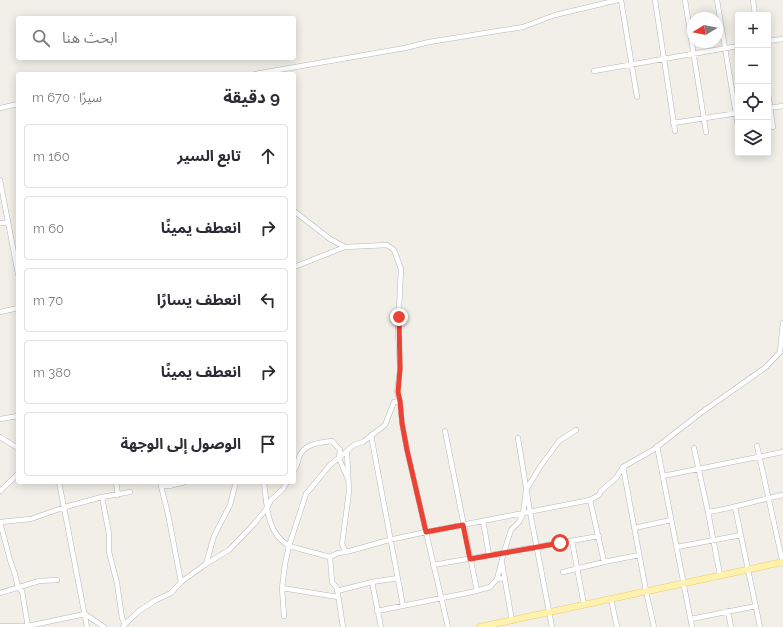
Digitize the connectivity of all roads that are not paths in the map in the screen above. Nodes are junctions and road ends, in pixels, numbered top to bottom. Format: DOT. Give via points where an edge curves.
graph roads {
  1 [pos="618,0"];
  2 [pos="621,0"];
  3 [pos="655,0"];
  4 [pos="685,0"];
  5 [pos="717,0"];
  6 [pos="753,0"];
  7 [pos="755,12"];
  8 [pos="783,39"];
  9 [pos="771,41"];
  10 [pos="735,46"];
  11 [pos="725,48"];
  12 [pos="693,54"];
  13 [pos="663,59"];
  14 [pos="631,64"];
  15 [pos="594,70"];
  16 [pos="267,72"];
  17 [pos="637,97"];
  18 [pos="735,102"];
  19 [pos="16,104"];
  20 [pos="783,106"];
  21 [pos="0,108"];
  22 [pos="771,108"];
  23 [pos="735,113"];
  24 [pos="704,118"];
  25 [pos="771,118"];
  26 [pos="673,123"];
  27 [pos="773,127"];
  28 [pos="674,131"];
  29 [pos="706,132"];
  30 [pos="0,180"];
  31 [pos="296,213"];
  32 [pos="0,223"];
  33 [pos="8,223"];
  34 [pos="345,247"];
  35 [pos="16,264"];
  36 [pos="296,266"];
  37 [pos="16,308"];
  38 [pos="0,312"];
  39 [pos="783,323"];
  40 [pos="400,401"];
  41 [pos="16,416"];
  42 [pos="0,419"];
  43 [pos="576,430"];
  44 [pos="445,431"];
  45 [pos="371,435"];
  46 [pos="0,438"];
  47 [pos="518,438"];
  48 [pos="657,446"];
  49 [pos="757,446"];
  50 [pos="16,447"];
  51 [pos="694,448"];
  52 [pos="347,452"];
  53 [pos="783,452"];
  54 [pos="759,457"];
  55 [pos="339,458"];
  56 [pos="623,467"];
  57 [pos="296,468"];
  58 [pos="699,470"];
  59 [pos="16,476"];
  60 [pos="663,476"];
  61 [pos="349,480"];
  62 [pos="60,484"];
  63 [pos="116,484"];
  64 [pos="160,484"];
  65 [pos="177,484"];
  66 [pos="235,484"];
  67 [pos="264,484"];
  68 [pos="286,484"];
  69 [pos="526,490"];
  70 [pos="0,491"];
  71 [pos="130,492"];
  72 [pos="118,495"];
  73 [pos="783,495"];
  74 [pos="102,497"];
  75 [pos="767,498"];
  76 [pos="590,500"];
  77 [pos="65,507"];
  78 [pos="735,507"];
  79 [pos="267,508"];
  80 [pos="530,512"];
  81 [pos="708,512"];
  82 [pos="523,514"];
  83 [pos="671,520"];
  84 [pos="483,521"];
  85 [pos="0,522"];
  86 [pos="463,525"];
  87 [pos="634,528"];
  88 [pos="426,532"];
  89 [pos="741,535"];
  90 [pos="598,536"];
  91 [pos="392,540"];
  92 [pos="713,540"];
  93 [pos="572,541"];
  94 [pos="289,546"];
  95 [pos="536,547"];
  96 [pos="677,548"];
  97 [pos="346,552"];
  98 [pos="502,553"];
  99 [pos="489,555"];
  100 [pos="639,555"];
  101 [pos="330,557"];
  102 [pos="470,559"];
  103 [pos="501,561"];
  104 [pos="604,562"];
  105 [pos="783,562"];
  106 [pos="206,564"];
  107 [pos="433,566"];
  108 [pos="577,569"];
  109 [pos="748,569"];
  110 [pos="563,572"];
  111 [pos="720,575"];
  112 [pos="398,578"];
  113 [pos="504,578"];
  114 [pos="497,579"];
  115 [pos="57,580"];
  116 [pos="181,582"];
  117 [pos="372,582"];
  118 [pos="684,583"];
  119 [pos="18,588"];
  120 [pos="282,588"];
  121 [pos="477,590"];
  122 [pos="337,591"];
  123 [pos="646,591"];
  124 [pos="0,593"];
  125 [pos="338,597"];
  126 [pos="441,598"];
  127 [pos="611,599"];
  128 [pos="584,605"];
  129 [pos="403,606"];
  130 [pos="756,606"];
  131 [pos="377,611"];
  132 [pos="728,612"];
  133 [pos="550,613"];
  134 [pos="85,614"];
  135 [pos="284,616"];
  136 [pos="691,619"];
  137 [pos="512,620"];
  138 [pos="124,625"];
  139 [pos="0,626"];
  140 [pos="28,626"];
  141 [pos="87,627"];
  142 [pos="104,627"];
  143 [pos="344,627"];
  144 [pos="381,627"];
  145 [pos="448,627"];
  146 [pos="483,627"];
  147 [pos="552,627"];
  148 [pos="617,627"];
  149 [pos="654,627"];
  150 [pos="692,627"];
  151 [pos="731,627"];
  152 [pos="760,627"];
  1 -- 16 [label="street" via="555,15 522,27"];
  2 -- 14 [label="street"];
  3 -- 13 [label="street"];
  4 -- 12 [label="street"];
  5 -- 11 [label="street"];
  6 -- 7 [label="street"];
  8 -- 9 [label="street"];
  10 -- 11 [label="street"];
  11 -- 12 [label="street"];
  11 -- 18 [label="street"];
  12 -- 13 [label="street"];
  12 -- 24 [label="street"];
  13 -- 14 [label="street"];
  13 -- 26 [label="street"];
  14 -- 15 [label="street"];
  14 -- 17 [label="street"];
  19 -- 21 [label="street"];
  20 -- 22 [label="street"];
  23 -- 24 [label="street"];
  24 -- 26 [label="street"];
  24 -- 29 [label="street"];
  25 -- 27 [label="street"];
  26 -- 28 [label="street"];
  30 -- 33 [label="street"];
  31 -- 34 [label="street" via="330,239"];
  32 -- 33 [label="street"];
  33 -- 35 [label="street"];
  34 -- 36 [label="street"];
  34 -- 40 [label="street" via="387,245 394,250 401,269 398,330"];
  37 -- 38 [label="street"];
  39 -- 48 [label="street" via="780,352 766,367"];
  40 -- 45 [label="street" via="394,402 385,425"];
  40 -- 88 [label="street" via="407,450"];
  41 -- 42 [label="street"];
  43 -- 69 [label="street" via="558,441"];
  44 -- 86 [label="street"];
  45 -- 52 [label="street"];
  45 -- 91 [label="street"];
  46 -- 50 [label="street"];
  47 -- 69 [label="street"];
  48 -- 56 [label="street"];
  48 -- 60 [label="street"];
  49 -- 54 [label="street"];
  51 -- 58 [label="street"];
  52 -- 55 [label="street"];
  52 -- 61 [label="street"];
  53 -- 54 [label="street"];
  54 -- 58 [label="street"];
  54 -- 75 [label="street"];
  55 -- 57 [label="street" via="340,450 332,441 310,445 300,456"];
  55 -- 61 [label="street"];
  55 -- 94 [label="street" via="306,494"];
  56 -- 76 [label="street" via="600,495"];
  56 -- 87 [label="street"];
  58 -- 60 [label="street"];
  58 -- 81 [label="street"];
  59 -- 70 [label="street"];
  60 -- 83 [label="street"];
  61 -- 97 [label="street" via="342,544"];
  62 -- 77 [label="street"];
  63 -- 72 [label="street"];
  64 -- 65 [label="street"];
  64 -- 116 [label="street"];
  66 -- 106 [label="street" via="230,505 214,536"];
  67 -- 79 [label="street"];
  68 -- 79 [label="street"];
  69 -- 80 [label="street"];
  69 -- 82 [label="street"];
  71 -- 72 [label="street"];
  72 -- 74 [label="street"];
  73 -- 75 [label="street"];
  74 -- 77 [label="street"];
  74 -- 138 [label="street" via="109,534 109,552"];
  75 -- 78 [label="street"];
  75 -- 105 [label="street"];
  76 -- 80 [label="street"];
  76 -- 90 [label="street"];
  77 -- 85 [label="street" via="31,519"];
  77 -- 134 [label="street"];
  78 -- 81 [label="street"];
  78 -- 89 [label="street"];
  79 -- 94 [label="street" via="270,524 283,543"];
  79 -- 106 [label="street" via="229,550"];
  80 -- 82 [label="street"];
  80 -- 95 [label="street"];
  81 -- 92 [label="street"];
  82 -- 84 [label="street"];
  82 -- 98 [label="street" via="511,530"];
  83 -- 87 [label="street"];
  83 -- 96 [label="street"];
  84 -- 86 [label="street"];
  84 -- 99 [label="street"];
  85 -- 119 [label="street"];
  86 -- 88 [label="street"];
  86 -- 102 [label="street"];
  87 -- 100 [label="street"];
  88 -- 91 [label="street"];
  88 -- 107 [label="street"];
  89 -- 92 [label="street"];
  89 -- 109 [label="street"];
  90 -- 93 [label="street"];
  90 -- 104 [label="street"];
  91 -- 97 [label="street"];
  91 -- 112 [label="street"];
  92 -- 96 [label="street"];
  92 -- 111 [label="street"];
  93 -- 95 [label="street"];
  93 -- 108 [label="street"];
  94 -- 101 [label="street"];
  94 -- 120 [label="street"];
  95 -- 98 [label="street"];
  95 -- 133 [label="street"];
  96 -- 118 [label="street"];
  97 -- 101 [label="street"];
  98 -- 99 [label="street"];
  98 -- 103 [label="street"];
  99 -- 102 [label="street"];
  100 -- 104 [label="street"];
  100 -- 123 [label="street"];
  101 -- 122 [label="street" via="332,582"];
  102 -- 107 [label="street"];
  102 -- 121 [label="street"];
  103 -- 113 [label="street"];
  103 -- 114 [label="street"];
  104 -- 108 [label="street"];
  105 -- 109 [label="main road"];
  106 -- 116 [label="street"];
  107 -- 126 [label="street"];
  108 -- 110 [label="street"];
  108 -- 128 [label="street"];
  109 -- 111 [label="main road"];
  109 -- 130 [label="street"];
  111 -- 118 [label="main road"];
  112 -- 117 [label="street"];
  112 -- 129 [label="street"];
  113 -- 114 [label="street"];
  113 -- 137 [label="street"];
  114 -- 121 [label="street" via="490,587"];
  115 -- 119 [label="street" via="38,581"];
  116 -- 138 [label="street" via="171,593 156,600"];
  117 -- 122 [label="street"];
  117 -- 131 [label="street"];
  118 -- 123 [label="main road"];
  118 -- 136 [label="street"];
  119 -- 124 [label="street"];
  119 -- 140 [label="street" via="22,591"];
  120 -- 125 [label="street"];
  120 -- 135 [label="street"];
  121 -- 126 [label="street"];
  122 -- 125 [label="street"];
  123 -- 127 [label="main road"];
  123 -- 149 [label="street"];
  125 -- 143 [label="street"];
  126 -- 129 [label="street"];
  126 -- 145 [label="street"];
  127 -- 128 [label="main road"];
  127 -- 148 [label="street"];
  128 -- 133 [label="main road"];
  129 -- 131 [label="street"];
  130 -- 132 [label="street"];
  130 -- 152 [label="street"];
  131 -- 144 [label="street"];
  132 -- 136 [label="street"];
  132 -- 151 [label="street"];
  133 -- 137 [label="main road"];
  133 -- 147 [label="street"];
  134 -- 140 [label="street"];
  134 -- 141 [label="street"];
  134 -- 142 [label="street"];
  136 -- 150 [label="street"];
  137 -- 146 [label="main road"];
  139 -- 140 [label="street"];
}
